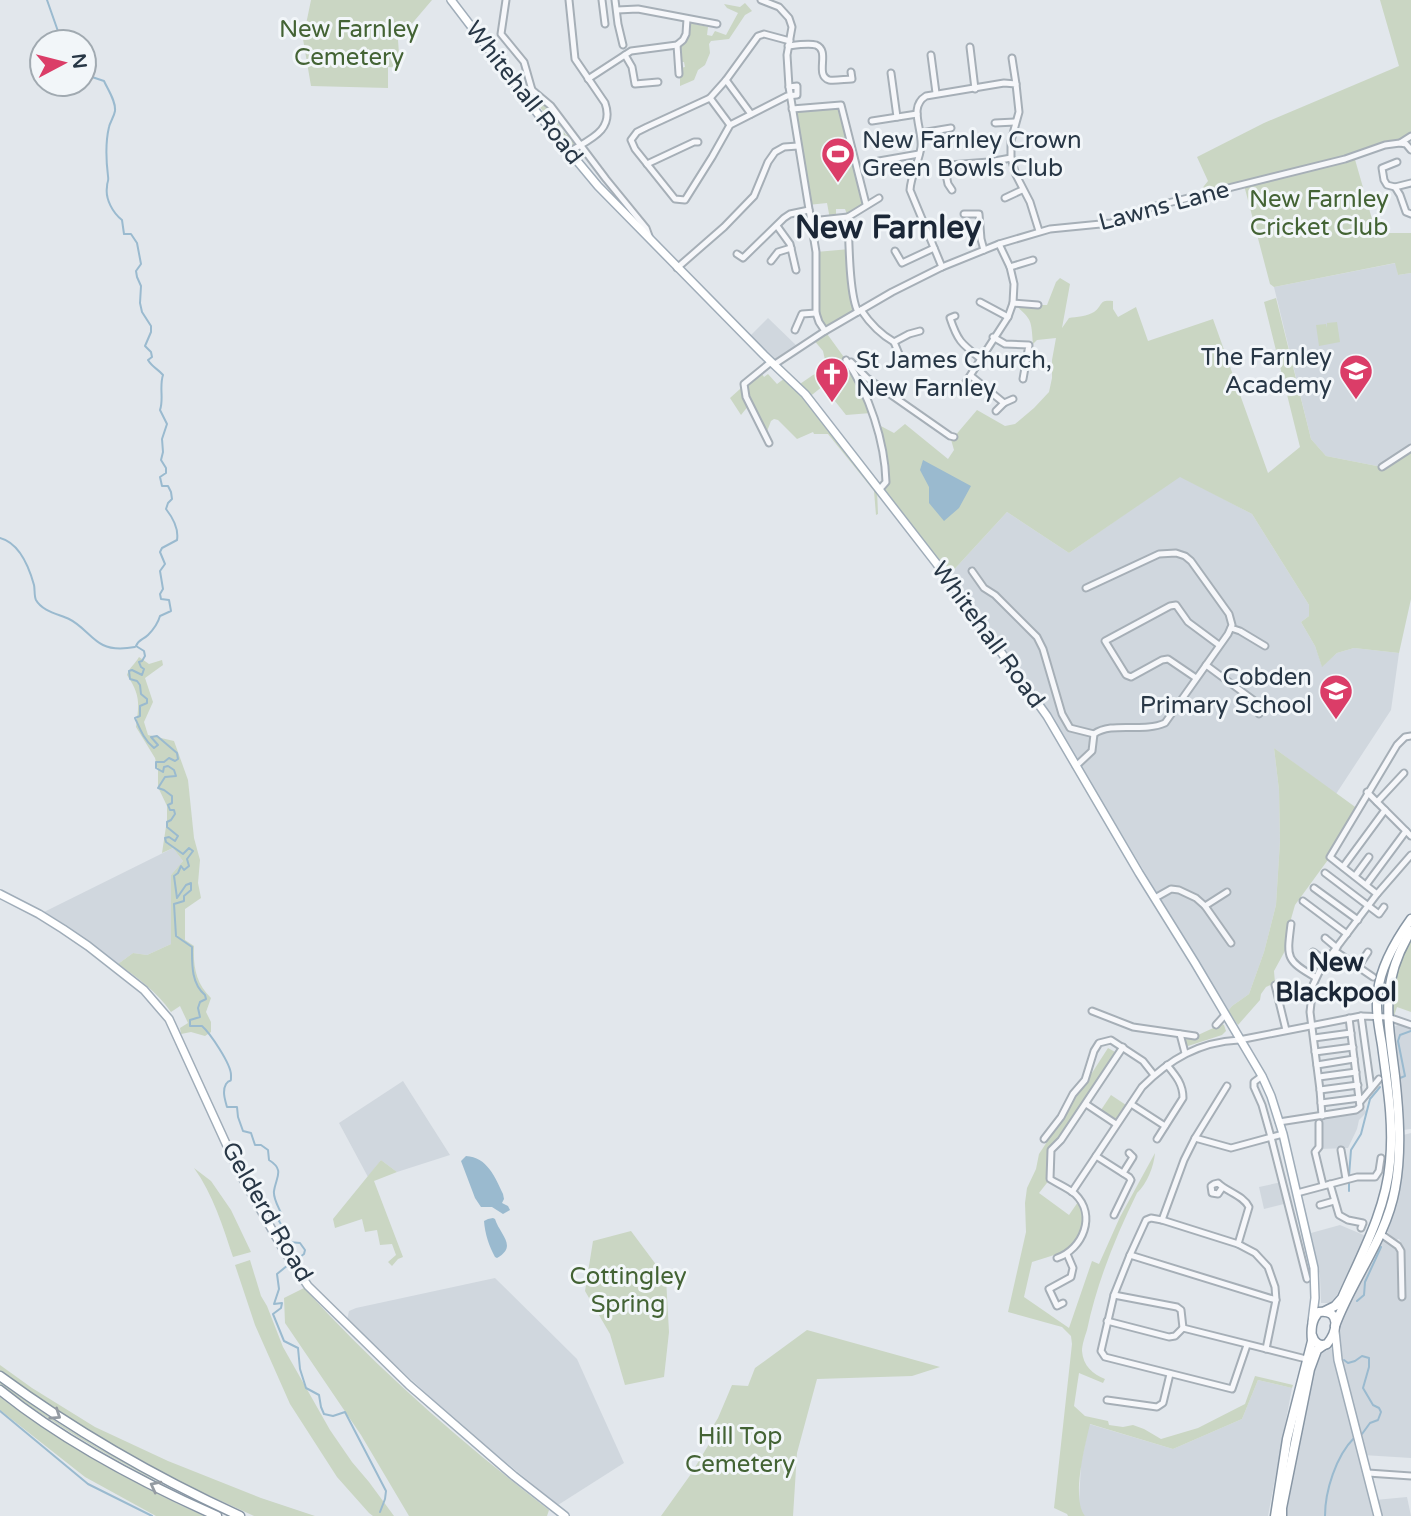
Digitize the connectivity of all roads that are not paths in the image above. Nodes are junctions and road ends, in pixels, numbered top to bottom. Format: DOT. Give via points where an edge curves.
graph roads {
  1 [pos="452,0"];
  2 [pos="506,0"];
  3 [pos="569,0"];
  4 [pos="602,0"];
  5 [pos="615,0"];
  6 [pos="761,0"];
  7 [pos="617,10"];
  8 [pos="687,19"];
  9 [pos="605,24"];
  10 [pos="717,24"];
  11 [pos="789,43"];
  12 [pos="623,45"];
  13 [pos="677,45"];
  14 [pos="970,47"];
  15 [pos="625,55"];
  16 [pos="931,55"];
  17 [pos="1012,58"];
  18 [pos="851,72"];
  19 [pos="891,73"];
  20 [pos="679,74"];
  21 [pos="588,79"];
  22 [pos="726,80"];
  23 [pos="654,81"];
  24 [pos="635,84"];
  25 [pos="1016,84"];
  26 [pos="975,89"];
  27 [pos="532,90"];
  28 [pos="936,93"];
  29 [pos="636,94"];
  30 [pos="790,95"];
  31 [pos="526,96"];
  32 [pos="710,98"];
  33 [pos="792,109"];
  34 [pos="751,114"];
  35 [pos="917,114"];
  36 [pos="897,117"];
  37 [pos="872,121"];
  38 [pos="1015,122"];
  39 [pos="995,123"];
  40 [pos="730,125"];
  41 [pos="951,128"];
  42 [pos="921,133"];
  43 [pos="1411,136"];
  44 [pos="698,142"];
  45 [pos="1400,143"];
  46 [pos="580,145"];
  47 [pos="797,146"];
  48 [pos="1411,150"];
  49 [pos="569,152"];
  50 [pos="919,155"];
  51 [pos="1011,158"];
  52 [pos="879,161"];
  53 [pos="1397,162"];
  54 [pos="647,164"];
  55 [pos="1382,168"];
  56 [pos="1373,169"];
  57 [pos="606,179"];
  58 [pos="1411,183"];
  59 [pos="598,186"];
  60 [pos="1395,187"];
  61 [pos="952,190"];
  62 [pos="1022,190"];
  63 [pos="878,198"];
  64 [pos="1005,198"];
  65 [pos="866,204"];
  66 [pos="809,210"];
  67 [pos="1411,214"];
  68 [pos="964,215"];
  69 [pos="848,217"];
  70 [pos="811,220"];
  71 [pos="777,226"];
  72 [pos="1039,231"];
  73 [pos="651,242"];
  74 [pos="999,244"];
  75 [pos="791,248"];
  76 [pos="934,248"];
  77 [pos="984,250"];
  78 [pos="895,251"];
  79 [pos="737,254"];
  80 [pos="771,261"];
  81 [pos="1032,262"];
  82 [pos="942,267"];
  83 [pos="1010,267"];
  84 [pos="677,268"];
  85 [pos="796,270"];
  86 [pos="980,302"];
  87 [pos="1013,303"];
  88 [pos="1038,305"];
  89 [pos="860,311"];
  90 [pos="816,313"];
  91 [pos="1008,317"];
  92 [pos="950,318"];
  93 [pos="795,330"];
  94 [pos="825,331"];
  95 [pos="920,331"];
  96 [pos="993,337"];
  97 [pos="894,342"];
  98 [pos="981,359"];
  99 [pos="773,363"];
  100 [pos="909,363"];
  101 [pos="971,376"];
  102 [pos="1023,379"];
  103 [pos="966,382"];
  104 [pos="1013,399"];
  105 [pos="1004,403"];
  106 [pos="996,411"];
  107 [pos="954,437"];
  108 [pos="769,443"];
  109 [pos="1411,448"];
  110 [pos="1382,467"];
  111 [pos="879,490"];
  112 [pos="972,571"];
  113 [pos="1086,588"];
  114 [pos="1231,628"];
  115 [pos="1219,645"];
  116 [pos="1265,646"];
  117 [pos="1206,665"];
  118 [pos="1131,677"];
  119 [pos="1196,678"];
  120 [pos="1129,687"];
  121 [pos="1259,714"];
  122 [pos="1094,734"];
  123 [pos="1411,736"];
  124 [pos="1076,766"];
  125 [pos="1404,773"];
  126 [pos="1367,792"];
  127 [pos="1377,802"];
  128 [pos="1385,810"];
  129 [pos="1409,834"];
  130 [pos="1411,855"];
  131 [pos="1369,857"];
  132 [pos="1343,867"];
  133 [pos="1325,873"];
  134 [pos="1354,876"];
  135 [pos="1366,885"];
  136 [pos="1314,888"];
  137 [pos="1227,892"];
  138 [pos="0,894"];
  139 [pos="1377,894"];
  140 [pos="1155,898"];
  141 [pos="1303,901"];
  142 [pos="1205,906"];
  143 [pos="1369,906"];
  144 [pos="1384,907"];
  145 [pos="1411,919"];
  146 [pos="1358,920"];
  147 [pos="1291,925"];
  148 [pos="1411,931"];
  149 [pos="1347,934"];
  150 [pos="1325,938"];
  151 [pos="1231,943"];
  152 [pos="1336,949"];
  153 [pos="1313,951"];
  154 [pos="1368,953"];
  155 [pos="1326,961"];
  156 [pos="1358,967"];
  157 [pos="1315,977"];
  158 [pos="1373,978"];
  159 [pos="1275,985"];
  160 [pos="1388,994"];
  161 [pos="1092,1011"];
  162 [pos="1225,1015"];
  163 [pos="1378,1015"];
  164 [pos="1361,1016"];
  165 [pos="1388,1017"];
  166 [pos="1349,1018"];
  167 [pos="1401,1022"];
  168 [pos="1216,1025"];
  169 [pos="1411,1025"];
  170 [pos="1312,1026"];
  171 [pos="1380,1029"];
  172 [pos="1286,1030"];
  173 [pos="1351,1032"];
  174 [pos="1389,1033"];
  175 [pos="1180,1034"];
  176 [pos="1195,1036"];
  177 [pos="1314,1038"];
  178 [pos="1239,1040"];
  179 [pos="1123,1047"];
  180 [pos="1353,1047"];
  181 [pos="1315,1052"];
  182 [pos="1185,1053"];
  183 [pos="1354,1059"];
  184 [pos="1167,1065"];
  185 [pos="1317,1065"];
  186 [pos="1356,1072"];
  187 [pos="1154,1075"];
  188 [pos="1262,1076"];
  189 [pos="1319,1077"];
  190 [pos="1379,1079"];
  191 [pos="1358,1085"];
  192 [pos="1227,1086"];
  193 [pos="1371,1088"];
  194 [pos="1320,1090"];
  195 [pos="1360,1101"];
  196 [pos="1321,1103"];
  197 [pos="1086,1104"];
  198 [pos="1131,1104"];
  199 [pos="1322,1116"];
  200 [pos="1279,1122"];
  201 [pos="1319,1123"];
  202 [pos="1116,1124"];
  203 [pos="1165,1126"];
  204 [pos="1283,1134"];
  205 [pos="1195,1138"];
  206 [pos="1271,1138"];
  207 [pos="1044,1139"];
  208 [pos="1157,1139"];
  209 [pos="1341,1150"];
  210 [pos="1315,1152"];
  211 [pos="1307,1154"];
  212 [pos="1096,1156"];
  213 [pos="1132,1156"];
  214 [pos="1381,1158"];
  215 [pos="1123,1172"];
  216 [pos="1293,1177"];
  217 [pos="1346,1179"];
  218 [pos="1282,1180"];
  219 [pos="1326,1185"];
  220 [pos="1222,1188"];
  221 [pos="1072,1192"];
  222 [pos="1298,1197"];
  223 [pos="1334,1201"];
  224 [pos="1288,1205"];
  225 [pos="1320,1205"];
  226 [pos="1114,1215"];
  227 [pos="1162,1220"];
  228 [pos="1363,1224"];
  229 [pos="1381,1234"];
  230 [pos="1238,1244"];
  231 [pos="1067,1254"];
  232 [pos="1130,1255"];
  233 [pos="1058,1258"];
  234 [pos="1358,1262"];
  235 [pos="1314,1268"];
  236 [pos="1305,1270"];
  237 [pos="1307,1279"];
  238 [pos="1114,1295"];
  239 [pos="1402,1297"];
  240 [pos="1315,1298"];
  241 [pos="1276,1300"];
  242 [pos="1063,1303"];
  243 [pos="1325,1311"];
  244 [pos="1107,1321"];
  245 [pos="1183,1328"];
  246 [pos="1335,1329"];
  247 [pos="1312,1330"];
  248 [pos="1247,1345"];
  249 [pos="1324,1345"];
  250 [pos="1266,1349"];
  251 [pos="1306,1359"];
  252 [pos="1338,1360"];
  253 [pos="1170,1374"];
  254 [pos="0,1376"];
  255 [pos="0,1390"];
  256 [pos="1107,1400"];
  257 [pos="1368,1474"];
  258 [pos="1411,1476"];
  259 [pos="217,1516"];
  260 [pos="240,1516"];
  261 [pos="565,1516"];
  262 [pos="1275,1516"];
  263 [pos="1282,1516"];
  264 [pos="1378,1516"];
  1 -- 31 [label="main road, Whitehall Road"];
  2 -- 27 [label="street" via="501,34 524,62"];
  3 -- 21 [label="street" via="573,51"];
  4 -- 9 [label="street"];
  5 -- 7 [label="street"];
  6 -- 11 [label="street" via="779,7 789,18"];
  7 -- 8 [label="street" via="638,9"];
  7 -- 12 [label="street"];
  8 -- 10 [label="street"];
  8 -- 13 [label="street" via="686,34"];
  11 -- 18 [label="street" via="820,48 822,70 829,80 852,79"];
  11 -- 22 [label="street" via="758,36"];
  11 -- 30 [label="street"];
  13 -- 15 [label="street"];
  13 -- 20 [label="street"];
  14 -- 26 [label="street"];
  15 -- 21 [label="street"];
  15 -- 24 [label="street"];
  16 -- 28 [label="street"];
  17 -- 25 [label="street"];
  19 -- 36 [label="street"];
  21 -- 46 [label="street" via="608,111 601,132"];
  22 -- 32 [label="street"];
  22 -- 34 [label="street"];
  23 -- 24 [label="street"];
  24 -- 29 [label="street"];
  25 -- 26 [label="street"];
  25 -- 38 [label="street" via="1019,113"];
  26 -- 28 [label="street"];
  27 -- 31 [label="street"];
  27 -- 46 [label="street, Whitehall Road" via="551,106"];
  28 -- 35 [label="street" via="920,100"];
  30 -- 33 [label="street"];
  30 -- 34 [label="street"];
  31 -- 49 [label="main road, Whitehall Road"];
  32 -- 40 [label="street"];
  32 -- 54 [label="street" via="638,132 631,140"];
  33 -- 47 [label="street"];
  33 -- 65 [label="street" via="841,106"];
  34 -- 40 [label="street"];
  35 -- 36 [label="street"];
  35 -- 42 [label="street"];
  36 -- 37 [label="street"];
  38 -- 39 [label="street"];
  38 -- 51 [label="street"];
  40 -- 54 [label="street" via="687,198 675,199"];
  41 -- 42 [label="street"];
  42 -- 50 [label="street"];
  43 -- 45 [label="street, Lawns Lane"];
  44 -- 54 [label="street"];
  45 -- 48 [label="street"];
  45 -- 72 [label="street, Lawns Lane" via="1152,207 1111,223"];
  46 -- 49 [label="street"];
  46 -- 57 [label="street, Whitehall Road"];
  47 -- 66 [label="street"];
  47 -- 84 [label="street" via="775,152 754,196"];
  49 -- 59 [label="main road, Whitehall Road"];
  50 -- 52 [label="street"];
  50 -- 76 [label="street" via="910,190"];
  51 -- 61 [label="street" via="949,165 945,170"];
  51 -- 62 [label="street"];
  53 -- 55 [label="street"];
  55 -- 56 [label="street"];
  55 -- 60 [label="street" via="1387,185"];
  57 -- 59 [label="street, Whitehall Road"];
  57 -- 73 [label="street, Whitehall Road" via="646,228"];
  58 -- 60 [label="street"];
  59 -- 73 [label="main road, Whitehall Road"];
  60 -- 67 [label="street"];
  62 -- 64 [label="street"];
  62 -- 72 [label="street"];
  63 -- 65 [label="street"];
  65 -- 69 [label="street"];
  66 -- 70 [label="street"];
  66 -- 71 [label="street" via="790,214"];
  68 -- 77 [label="street" via="981,211"];
  69 -- 70 [label="street"];
  69 -- 89 [label="street" via="853,293"];
  70 -- 90 [label="street"];
  71 -- 75 [label="street"];
  71 -- 79 [label="street" via="743,258"];
  72 -- 74 [label="street, Lawns Lane"];
  73 -- 84 [label="main road, Whitehall Road"];
  74 -- 77 [label="street, Lawns Lane"];
  74 -- 83 [label="street"];
  75 -- 80 [label="street" via="778,252"];
  75 -- 85 [label="street"];
  76 -- 78 [label="street" via="902,262"];
  76 -- 82 [label="street"];
  77 -- 82 [label="street, Lawns Lane"];
  81 -- 83 [label="street"];
  82 -- 89 [label="street, Lawns Lane"];
  83 -- 87 [label="street"];
  84 -- 99 [label="main road, Whitehall Road"];
  86 -- 91 [label="street"];
  87 -- 88 [label="street"];
  87 -- 91 [label="street"];
  89 -- 94 [label="street, Lawns Lane"];
  89 -- 97 [label="street" via="880,334"];
  90 -- 93 [label="street" via="802,314"];
  90 -- 94 [label="street"];
  91 -- 96 [label="street"];
  92 -- 98 [label="street" via="956,335"];
  94 -- 99 [label="street, Lawns Lane"];
  95 -- 97 [label="street"];
  96 -- 98 [label="street"];
  96 -- 102 [label="street" via="1005,344 1029,345"];
  97 -- 100 [label="street"];
  98 -- 101 [label="street"];
  99 -- 108 [label="street, Lawns Lane" via="744,384"];
  99 -- 111 [label="main road, Whitehall Road" via="805,394"];
  101 -- 103 [label="street"];
  101 -- 105 [label="street"];
  104 -- 105 [label="street"];
  105 -- 106 [label="street"];
  107 -- 111 [label="street" via="848,362 865,393 885,463 886,482"];
  109 -- 110 [label="street"];
  111 -- 124 [label="main road, Whitehall Road" via="1039,705"];
  112 -- 122 [label="street" via="1037,637 1070,728"];
  113 -- 114 [label="street" via="1159,554 1176,553 1191,561 1229,614"];
  114 -- 115 [label="street"];
  114 -- 116 [label="street"];
  115 -- 117 [label="street"];
  115 -- 118 [label="street" via="1188,622 1176,605 1170,607 1105,640 1125,675"];
  117 -- 119 [label="street"];
  117 -- 121 [label="street" via="1256,702"];
  118 -- 119 [label="street" via="1168,659"];
  118 -- 120 [label="street"];
  119 -- 122 [label="street" via="1165,723 1102,729"];
  122 -- 124 [label="street" via="1092,751"];
  123 -- 126 [label="street" via="1397,745"];
  124 -- 140 [label="main road, Whitehall Road"];
  125 -- 127 [label="street"];
  126 -- 127 [label="street"];
  126 -- 132 [label="street" via="1330,857"];
  127 -- 128 [label="street"];
  128 -- 129 [label="street"];
  128 -- 132 [label="street"];
  129 -- 135 [label="street"];
  130 -- 139 [label="street"];
  131 -- 134 [label="street"];
  132 -- 134 [label="street"];
  133 -- 143 [label="street"];
  134 -- 135 [label="street"];
  135 -- 139 [label="street"];
  136 -- 146 [label="street"];
  137 -- 142 [label="street"];
  138 -- 261 [label="main road, Gelderd Road" via="71,934 144,990 169,1019 239,1172 308,1286 410,1385"];
  139 -- 143 [label="street"];
  140 -- 142 [label="street" via="1179,890"];
  140 -- 162 [label="main road, Whitehall Road"];
  141 -- 149 [label="street"];
  142 -- 151 [label="street"];
  143 -- 144 [label="street" via="1379,914"];
  143 -- 146 [label="street"];
  145 -- 163 [label="highway" via="1385,965 1377,993"];
  146 -- 149 [label="street"];
  147 -- 157 [label="street" via="1289,955"];
  148 -- 160 [label="highway" via="1395,962"];
  149 -- 152 [label="street"];
  150 -- 152 [label="street"];
  152 -- 155 [label="street"];
  152 -- 156 [label="street"];
  153 -- 155 [label="street"];
  154 -- 156 [label="street"];
  155 -- 157 [label="street"];
  156 -- 158 [label="street"];
  157 -- 170 [label="street"];
  159 -- 172 [label="street"];
  160 -- 163 [label="highway"];
  160 -- 165 [label="highway"];
  161 -- 175 [label="street" via="1133,1027"];
  162 -- 168 [label="street"];
  162 -- 178 [label="main road, Whitehall Road"];
  163 -- 164 [label="street"];
  163 -- 165 [label="street"];
  163 -- 171 [label="highway"];
  164 -- 166 [label="street"];
  164 -- 193 [label="street"];
  165 -- 167 [label="street"];
  165 -- 171 [label="highway"];
  165 -- 174 [label="highway"];
  166 -- 170 [label="street"];
  166 -- 173 [label="street"];
  167 -- 169 [label="street"];
  167 -- 174 [label="street"];
  170 -- 172 [label="street"];
  170 -- 177 [label="street"];
  171 -- 234 [label="highway" via="1391,1119 1390,1163 1385,1193"];
  172 -- 178 [label="street"];
  173 -- 177 [label="street"];
  173 -- 180 [label="street"];
  174 -- 229 [label="highway" via="1399,1150 1395,1192"];
  175 -- 176 [label="street"];
  175 -- 182 [label="street"];
  177 -- 181 [label="street"];
  178 -- 182 [label="street"];
  178 -- 188 [label="main road, Whitehall Road"];
  179 -- 187 [label="street"];
  179 -- 197 [label="street"];
  179 -- 207 [label="street" via="1111,1040 1099,1043 1085,1080"];
  180 -- 181 [label="street"];
  180 -- 183 [label="street"];
  181 -- 185 [label="street"];
  182 -- 184 [label="street"];
  183 -- 185 [label="street"];
  183 -- 186 [label="street"];
  184 -- 187 [label="street"];
  184 -- 203 [label="street" via="1183,1090"];
  185 -- 189 [label="street"];
  186 -- 189 [label="street"];
  186 -- 191 [label="street"];
  187 -- 198 [label="street"];
  188 -- 200 [label="main road, Whitehall Road"];
  188 -- 206 [label="street" via="1254,1087"];
  189 -- 194 [label="street"];
  190 -- 193 [label="street"];
  191 -- 194 [label="street"];
  191 -- 195 [label="street"];
  192 -- 205 [label="street"];
  193 -- 195 [label="street"];
  194 -- 196 [label="street"];
  195 -- 196 [label="street"];
  195 -- 199 [label="street" via="1356,1110"];
  196 -- 199 [label="street"];
  197 -- 202 [label="street"];
  197 -- 221 [label="street" via="1051,1150 1050,1180"];
  198 -- 202 [label="street"];
  198 -- 203 [label="street"];
  199 -- 200 [label="street"];
  200 -- 204 [label="main road, Whitehall Road"];
  201 -- 210 [label="street"];
  202 -- 212 [label="street"];
  203 -- 208 [label="street"];
  204 -- 206 [label="street"];
  204 -- 216 [label="main road, Whitehall Road"];
  205 -- 206 [label="street" via="1231,1148"];
  205 -- 227 [label="street"];
  206 -- 218 [label="street"];
  209 -- 217 [label="street"];
  210 -- 211 [label="street"];
  210 -- 219 [label="street"];
  212 -- 215 [label="street"];
  212 -- 221 [label="street"];
  213 -- 215 [label="street"];
  214 -- 217 [label="street" via="1375,1177"];
  215 -- 226 [label="street" via="1131,1180"];
  216 -- 218 [label="street"];
  216 -- 222 [label="main road, Whitehall Road"];
  217 -- 219 [label="street"];
  218 -- 224 [label="street"];
  219 -- 222 [label="street"];
  219 -- 223 [label="street"];
  220 -- 230 [label="street" via="1249,1207"];
  221 -- 231 [label="street" via="1082,1206 1086,1224 1079,1243"];
  222 -- 224 [label="street"];
  222 -- 235 [label="main road, Whitehall Road"];
  223 -- 225 [label="street"];
  223 -- 228 [label="street" via="1339,1215"];
  224 -- 236 [label="street"];
  227 -- 230 [label="street"];
  227 -- 232 [label="street" via="1146,1220"];
  229 -- 234 [label="highway" via="1374,1236"];
  229 -- 239 [label="street" via="1401,1251"];
  229 -- 246 [label="highway"];
  230 -- 241 [label="street" via="1268,1267"];
  231 -- 233 [label="street"];
  231 -- 242 [label="street" via="1073,1268 1071,1277 1049,1289 1057,1306"];
  232 -- 238 [label="street"];
  232 -- 241 [label="street"];
  234 -- 243 [label="highway" via="1342,1298"];
  235 -- 236 [label="street"];
  235 -- 240 [label="main road, Whitehall Road"];
  236 -- 237 [label="street"];
  238 -- 244 [label="street"];
  238 -- 245 [label="street" via="1177,1307"];
  240 -- 243 [label="main road"];
  240 -- 247 [label="main road, Whitehall Road"];
  241 -- 250 [label="street"];
  243 -- 246 [label="highway" via="1334,1318"];
  243 -- 247 [label="highway" via="1317,1314"];
  244 -- 245 [label="street" via="1170,1337"];
  244 -- 253 [label="street" via="1101,1351 1105,1357"];
  245 -- 248 [label="street"];
  246 -- 249 [label="highway"];
  246 -- 252 [label="main road"];
  247 -- 249 [label="highway" via="1315,1342"];
  247 -- 251 [label="highway"];
  248 -- 250 [label="street"];
  248 -- 253 [label="street" via="1232,1389"];
  249 -- 252 [label="main road" via="1335,1351"];
  249 -- 263 [label="highway" via="1310,1368"];
  250 -- 251 [label="street"];
  251 -- 262 [label="highway"];
  252 -- 257 [label="main road"];
  253 -- 256 [label="street" via="1164,1402 1157,1407"];
  254 -- 260 [label="highway, one-way" via="94,1440"];
  259 -- 255 [label="highway, one-way" via="108,1461"];
  257 -- 258 [label="street"];
  257 -- 264 [label="main road"];
}
